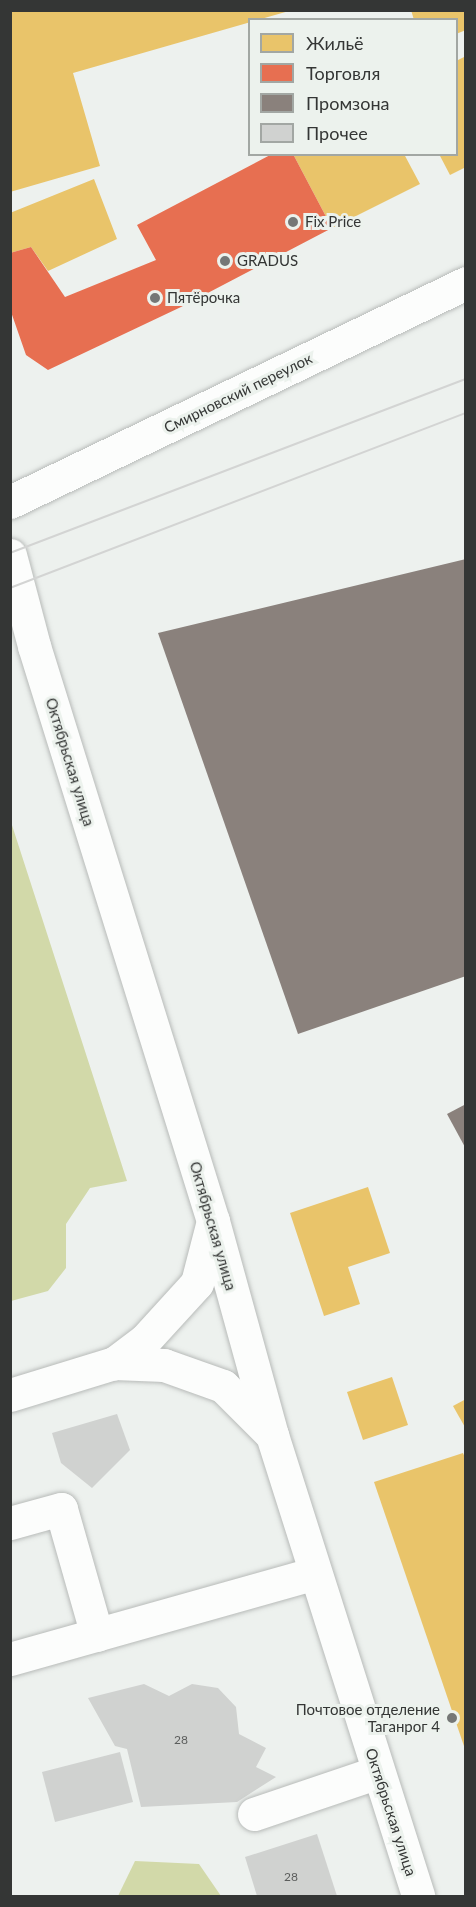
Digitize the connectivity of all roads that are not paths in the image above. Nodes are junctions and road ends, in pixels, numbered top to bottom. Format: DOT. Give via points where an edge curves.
graph roads {
  1 [pos="465,283"];
  2 [pos="10,502"];
  3 [pos="10,555"];
  4 [pos="213,1221"];
  5 [pos="114,1364"];
  6 [pos="10,1395"];
  7 [pos="272,1435"];
  8 [pos="10,1523"];
  9 [pos="315,1573"];
  10 [pos="97,1635"];
  11 [pos="10,1659"];
  12 [pos="378,1772"];
  13 [pos="254,1814"];
  14 [pos="418,1896"];
  1 -- 2 [label="main road, Смирновский переулок"];
  3 -- 4 [label="main road, Октябрьская улица" via="34,646"];
  4 -- 5 [label="main road" via="197,1282 145,1340"];
  4 -- 7 [label="main road, Октябрьская улица"];
  5 -- 6 [label="main road"];
  5 -- 7 [label="main road" via="164,1365 223,1386"];
  7 -- 9 [label="main road, Октябрьская улица"];
  8 -- 10 [label="main road" via="61,1509"];
  9 -- 10 [label="main road"];
  9 -- 12 [label="main road, Октябрьская улица"];
  10 -- 11 [label="main road"];
  12 -- 13 [label="main road"];
  12 -- 14 [label="main road, Октябрьская улица"];
}
